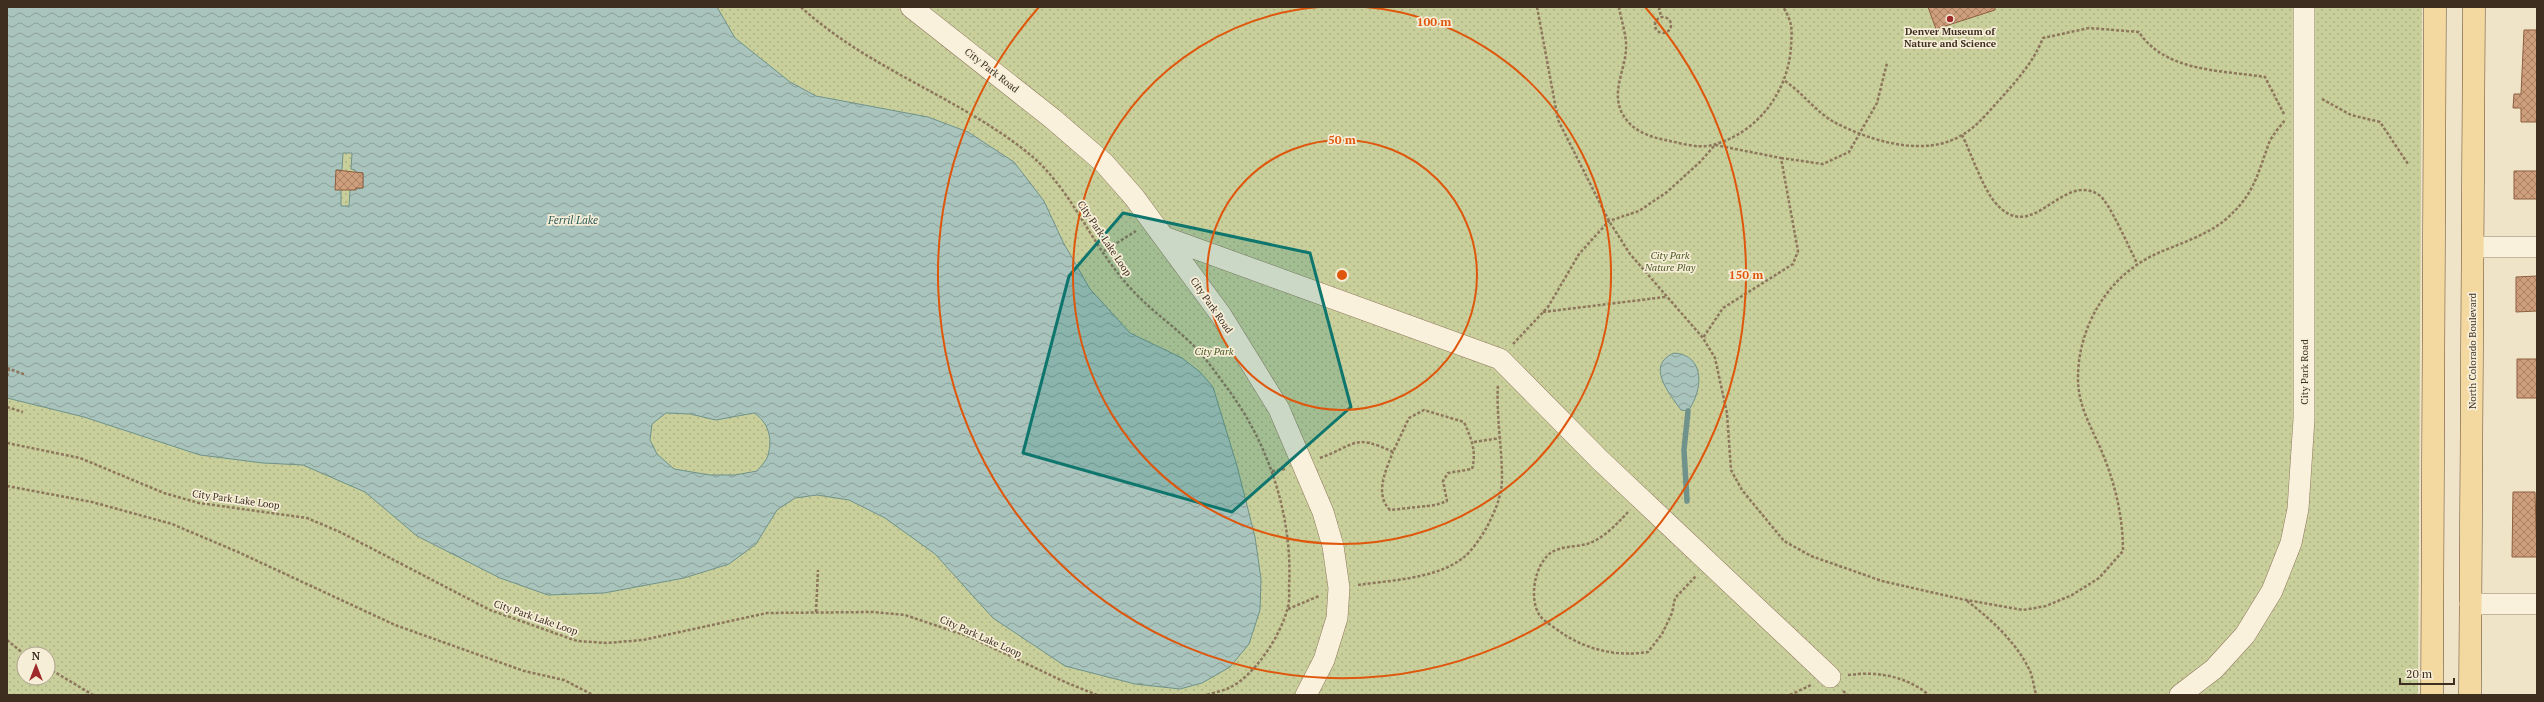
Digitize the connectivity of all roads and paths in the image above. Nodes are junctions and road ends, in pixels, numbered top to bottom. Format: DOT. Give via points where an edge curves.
graph roads {
  1 [pos="801,7"];
  2 [pos="911,7"];
  3 [pos="1537,7"];
  4 [pos="1619,7"];
  5 [pos="1659,7"];
  6 [pos="1783,7"];
  7 [pos="2304,7"];
  8 [pos="2435,7"];
  9 [pos="2474,7"];
  10 [pos="1661,17"];
  11 [pos="1887,63"];
  12 [pos="1785,81"];
  13 [pos="2304,98"];
  14 [pos="2286,118"];
  15 [pos="2286,126"];
  16 [pos="1860,132"];
  17 [pos="1962,135"];
  18 [pos="1715,145"];
  19 [pos="1780,158"];
  20 [pos="2408,164"];
  21 [pos="1158,229"];
  22 [pos="2473,247"];
  23 [pos="2537,247"];
  24 [pos="1104,250"];
  25 [pos="2137,263"];
  26 [pos="1666,297"];
  27 [pos="1542,312"];
  28 [pos="1703,338"];
  29 [pos="8,369"];
  30 [pos="7,376"];
  31 [pos="26,376"];
  32 [pos="7,407"];
  33 [pos="23,412"];
  34 [pos="1501,438"];
  35 [pos="1474,442"];
  36 [pos="7,443"];
  37 [pos="1392,452"];
  38 [pos="1302,464"];
  39 [pos="1272,471"];
  40 [pos="7,486"];
  41 [pos="1640,498"];
  42 [pos="1707,562"];
  43 [pos="818,570"];
  44 [pos="1338,588"];
  45 [pos="1967,600"];
  46 [pos="2470,604"];
  47 [pos="2537,604"];
  48 [pos="1288,609"];
  49 [pos="816,612"];
  50 [pos="7,640"];
  51 [pos="16,647"];
  52 [pos="56,673"];
  53 [pos="1830,678"];
  54 [pos="93,695"];
  55 [pos="593,695"];
  56 [pos="1098,695"];
  57 [pos="1206,695"];
  58 [pos="1306,695"];
  59 [pos="1790,695"];
  60 [pos="1929,695"];
  61 [pos="2036,695"];
  62 [pos="2180,695"];
  63 [pos="2432,695"];
  64 [pos="2470,695"];
  1 -- 24 [label="path, City Park Lake Loop" via="828,31 971,115 1023,149 1048,170"];
  2 -- 21 [label="street, City Park Road" via="1054,119 1104,163"];
  3 -- 26 [label="path" via="1558,120 1609,221 1630,254"];
  4 -- 18 [label="path" via="1626,48 1618,84 1622,112 1643,134 1699,146"];
  5 -- 10 [label="path"];
  6 -- 12 [label="path" via="1792,21 1790,63"];
  7 -- 13 [label="street, City Park Road"];
  8 -- 63 [label="main road"];
  9 -- 22 [label="main road, North Colorado Boulevard"];
  10 -- 10 [label="path" via="1667,18 1671,23 1667,33 1655,29 1655,22"];
  11 -- 16 [label="path" via="1877,103"];
  12 -- 16 [label="path" via="1833,121"];
  12 -- 18 [label="path" via="1763,114 1731,138"];
  13 -- 14 [label="path" via="2286,98"];
  13 -- 20 [label="path" via="2323,99 2351,115 2380,122"];
  13 -- 62 [label="street, City Park Road" via="2304,412 2298,509 2291,543 2272,591 2245,635 2214,669"];
  14 -- 15 [label="path"];
  14 -- 17 [label="path" via="2265,77 2191,66 2163,56 2147,44 2138,32 2089,28 2043,38 2034,58 2008,91 1981,120"];
  14 -- 25 [label="path" via="2270,141 2254,186 2241,205 2224,221"];
  16 -- 17 [label="path" via="1910,146 1946,143"];
  16 -- 19 [label="path" via="1849,152 1823,164"];
  17 -- 25 [label="path" via="1993,199 2002,210 2024,218 2073,191 2099,195 2108,206"];
  18 -- 19 [label="path"];
  19 -- 28 [label="path" via="1798,251 1793,264 1723,308"];
  21 -- 24 [label="path"];
  21 -- 38 [label="street, City Park Road" via="1221,315 1279,409"];
  21 -- 41 [label="street" via="1500,359"];
  22 -- 23 [label="street"];
  22 -- 46 [label="main road, North Colorado Boulevard"];
  24 -- 39 [label="path, City Park Lake Loop" via="1125,282 1195,348 1231,393 1254,431"];
  25 -- 45 [label="path" via="2112,284 2084,334 2078,358 2080,401 2105,458 2116,496 2123,527 2123,551 2099,578 2072,595 2046,606 2023,610"];
  26 -- 27 [label="path"];
  26 -- 28 [label="path"];
  28 -- 45 [label="path" via="1715,358 1727,414 1731,470 1742,490 1784,541 1811,556 1882,581"];
  29 -- 30 [label="path"];
  29 -- 31 [label="path"];
  32 -- 33 [label="path"];
  34 -- 35 [label="path"];
  35 -- 37 [label="path" via="1464,422 1424,410 1409,418"];
  35 -- 37 [label="path" via="1472,469 1448,473 1443,481 1447,501 1436,505 1390,510 1383,504 1382,486"];
  36 -- 49 [label="path, City Park Lake Loop" via="80,458 164,493 200,503 307,518 340,532 490,610 577,641 607,643 643,640 768,613"];
  37 -- 38 [label="path" via="1374,444 1356,441"];
  38 -- 39 [label="path"];
  38 -- 44 [label="street, City Park Road" via="1323,512 1333,546"];
  39 -- 48 [label="path, City Park Lake Loop" via="1288,544"];
  40 -- 55 [label="path" via="92,502 172,524 238,552 394,626 524,671 564,680"];
  41 -- 42 [label="street"];
  41 -- 42 [label="path" via="1602,536 1588,544 1553,552 1542,561 1536,577 1535,597 1540,615 1578,643 1631,655 1648,652 1662,634 1672,613 1675,598"];
  42 -- 53 [label="street"];
  43 -- 49 [label="path"];
  44 -- 48 [label="path"];
  44 -- 58 [label="street, City Park Road" via="1337,618 1324,660"];
  45 -- 61 [label="path" via="1992,620 2013,646 2030,671"];
  46 -- 47 [label="street"];
  46 -- 64 [label="main road, North Colorado Boulevard"];
  48 -- 57 [label="path, City Park Lake Loop" via="1275,639 1259,662 1230,688"];
  49 -- 56 [label="path, City Park Lake Loop" via="905,615 970,637"];
  50 -- 51 [label="path"];
  52 -- 54 [label="path"];
  53 -- 59 [label="path"];
  53 -- 60 [label="path" via="1867,673 1893,677 1919,687"];
}
